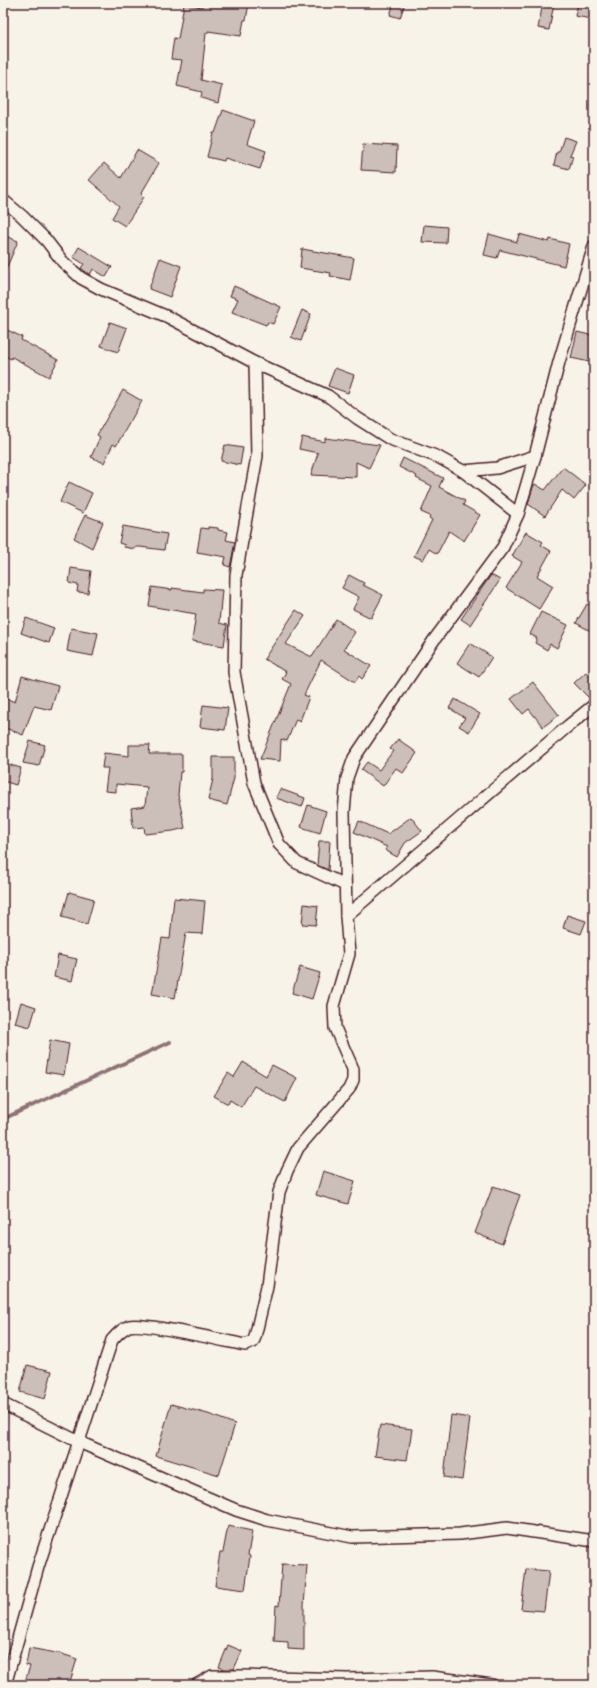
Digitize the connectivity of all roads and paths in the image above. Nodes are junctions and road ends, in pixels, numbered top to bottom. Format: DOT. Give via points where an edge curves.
graph roads {
  1 [pos="3,200"];
  2 [pos="594,246"];
  3 [pos="255,363"];
  4 [pos="535,456"];
  5 [pos="463,471"];
  6 [pos="518,514"];
  7 [pos="594,705"];
  8 [pos="345,884"];
  9 [pos="346,916"];
  10 [pos="3,1404"];
  11 [pos="79,1442"];
  12 [pos="594,1541"];
  13 [pos="5,1685"];
  14 [pos="196,1685"];
  15 [pos="492,1685"];
  1 -- 3 [label="street" via="46,240 63,262 80,278 168,317"];
  2 -- 4 [label="street" via="559,362"];
  3 -- 5 [label="street" via="328,396 390,439 438,457"];
  3 -- 8 [label="street" via="257,456 236,575 234,672 254,783 279,844 297,863"];
  4 -- 5 [label="street" via="497,468"];
  4 -- 6 [label="street"];
  5 -- 6 [label="street"];
  6 -- 8 [label="street" via="504,546 434,640 354,758 344,796"];
  7 -- 9 [label="street"];
  8 -- 9 [label="street"];
  9 -- 11 [label="street" via="349,954 334,1014 335,1028 353,1069 353,1080 349,1089 298,1148 287,1171 279,1192 268,1286 253,1342 245,1345 149,1327 130,1326 120,1331 112,1340"];
  10 -- 11 [label="street"];
  11 -- 12 [label="street" via="236,1510 267,1520 352,1537 460,1534 507,1528"];
  11 -- 13 [label="street" via="38,1567"];
  14 -- 15 [label="street" via="212,1676 242,1676 348,1679 432,1677"];
}
